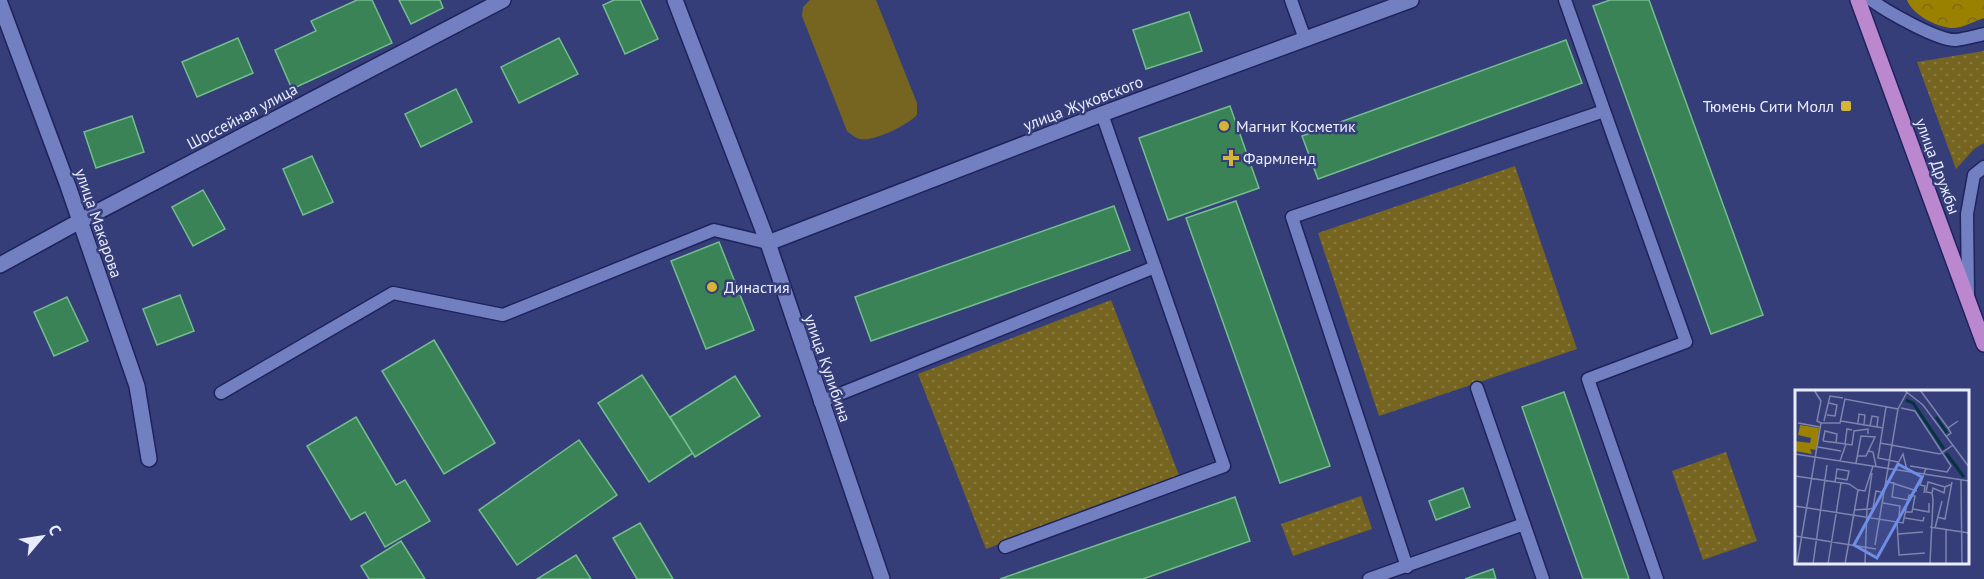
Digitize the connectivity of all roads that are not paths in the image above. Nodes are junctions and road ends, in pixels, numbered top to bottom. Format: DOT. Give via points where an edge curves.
graph roads {
  1 [pos="503,0"];
  2 [pos="675,0"];
  3 [pos="1291,0"];
  4 [pos="1411,0"];
  5 [pos="1565,0"];
  6 [pos="1858,0"];
  7 [pos="1871,0"];
  8 [pos="0,3"];
  9 [pos="1984,34"];
  10 [pos="1305,39"];
  11 [pos="1604,111"];
  12 [pos="1102,114"];
  13 [pos="1984,166"];
  14 [pos="80,221"];
  15 [pos="768,243"];
  16 [pos="0,265"];
  17 [pos="1155,267"];
  18 [pos="1968,300"];
  19 [pos="1984,344"];
  20 [pos="1477,387"];
  21 [pos="220,393"];
  22 [pos="820,402"];
  23 [pos="150,459"];
  24 [pos="1524,524"];
  25 [pos="1005,547"];
  26 [pos="1407,567"];
  27 [pos="882,579"];
  28 [pos="1369,579"];
  29 [pos="1543,579"];
  30 [pos="1657,579"];
  1 -- 14 [label="street, Шоссейная улица"];
  2 -- 15 [label="street, улица Кулибина"];
  3 -- 10 [label="lane"];
  4 -- 10 [label="street, улица Жуковского"];
  5 -- 11 [label="lane"];
  6 -- 18 [label="main road, улица Дружбы"];
  7 -- 9 [label="lane" via="1920,28 1954,40"];
  8 -- 14 [label="street, улица Макарова"];
  10 -- 12 [label="street, улица Жуковского"];
  11 -- 26 [label="lane" via="1292,217"];
  11 -- 30 [label="lane" via="1686,342 1588,379"];
  12 -- 15 [label="street, улица Жуковского"];
  12 -- 17 [label="lane"];
  13 -- 18 [label="lane" via="1974,176 1967,214"];
  14 -- 16 [label="street, Шоссейная улица"];
  14 -- 23 [label="street, улица Макарова" via="136,386"];
  15 -- 21 [label="lane" via="714,230 503,315 393,293"];
  15 -- 22 [label="street, улица Кулибина"];
  17 -- 22 [label="lane"];
  17 -- 25 [label="lane" via="1224,466"];
  18 -- 19 [label="main road, улица Дружбы"];
  20 -- 24 [label="lane"];
  22 -- 27 [label="street, улица Кулибина"];
  24 -- 26 [label="lane"];
  24 -- 29 [label="lane"];
  26 -- 28 [label="lane"];
}
